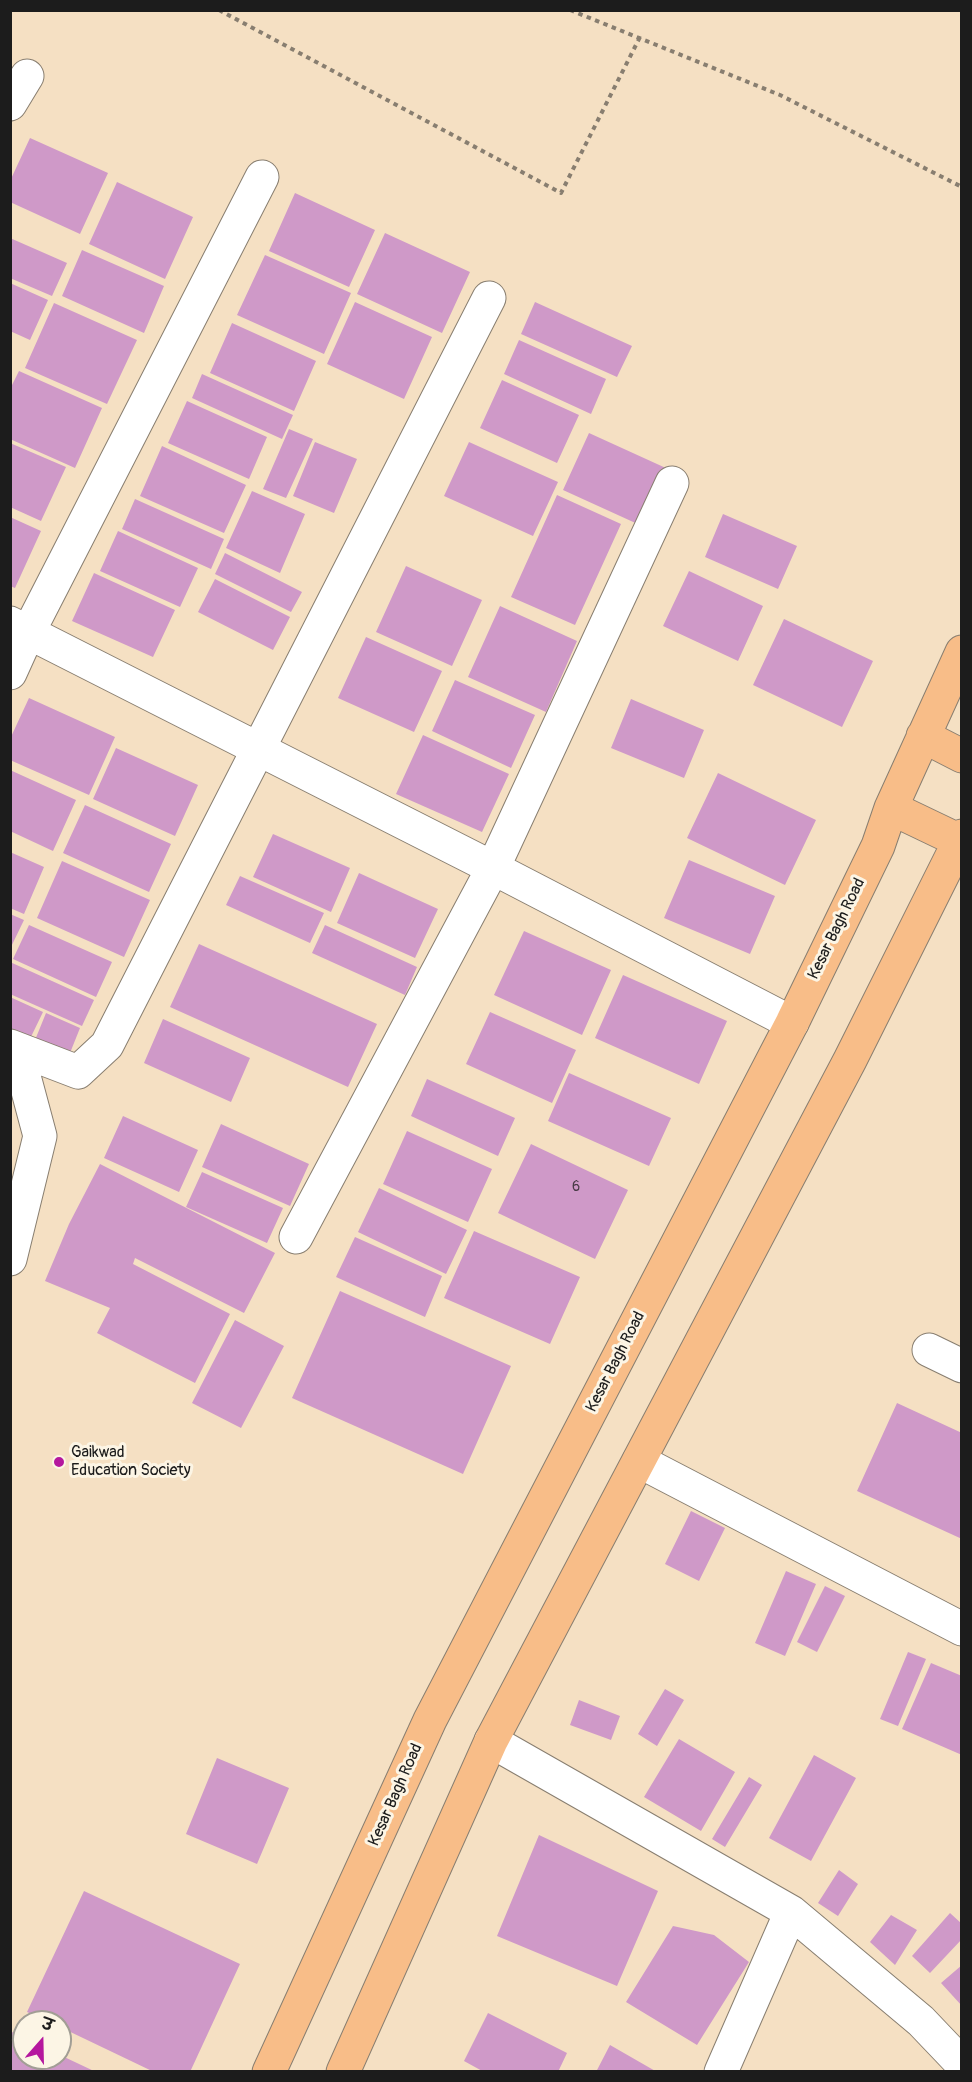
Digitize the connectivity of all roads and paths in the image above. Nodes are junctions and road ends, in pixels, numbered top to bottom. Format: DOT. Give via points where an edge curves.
graph roads {
  1 [pos="219,10"];
  2 [pos="570,10"];
  3 [pos="639,37"];
  4 [pos="27,76"];
  5 [pos="10,104"];
  6 [pos="262,177"];
  7 [pos="962,187"];
  8 [pos="489,298"];
  9 [pos="672,483"];
  10 [pos="20,627"];
  11 [pos="962,652"];
  12 [pos="10,673"];
  13 [pos="923,736"];
  14 [pos="259,750"];
  15 [pos="962,756"];
  16 [pos="891,808"];
  17 [pos="961,839"];
  18 [pos="493,868"];
  19 [pos="792,1023"];
  20 [pos="14,1048"];
  21 [pos="296,1237"];
  22 [pos="10,1259"];
  23 [pos="929,1350"];
  24 [pos="962,1366"];
  25 [pos="639,1461"];
  26 [pos="962,1629"];
  27 [pos="492,1741"];
  28 [pos="791,1912"];
  29 [pos="962,2064"];
  30 [pos="269,2072"];
  31 [pos="344,2072"];
  32 [pos="721,2072"];
  1 -- 3 [label="path" via="561,193"];
  2 -- 3 [label="path"];
  3 -- 7 [label="path" via="780,95"];
  4 -- 5 [label="street"];
  6 -- 10 [label="street"];
  8 -- 14 [label="street"];
  9 -- 18 [label="street"];
  10 -- 12 [label="street"];
  10 -- 14 [label="street"];
  11 -- 13 [label="main road, Kesar Bagh Road"];
  13 -- 15 [label="main road"];
  13 -- 16 [label="main road, Kesar Bagh Road"];
  14 -- 18 [label="street"];
  14 -- 20 [label="street" via="107,1045 78,1072"];
  16 -- 17 [label="main road"];
  16 -- 19 [label="main road, Kesar Bagh Road" via="878,846"];
  17 -- 25 [label="main road" via="850,1060"];
  18 -- 19 [label="street"];
  18 -- 21 [label="street"];
  19 -- 30 [label="main road, Kesar Bagh Road" via="430,1720"];
  20 -- 22 [label="street" via="40,1136"];
  23 -- 24 [label="street"];
  25 -- 26 [label="street"];
  25 -- 27 [label="main road"];
  27 -- 28 [label="street"];
  27 -- 31 [label="main road"];
  28 -- 29 [label="street" via="921,2021"];
  28 -- 32 [label="street"];
}
